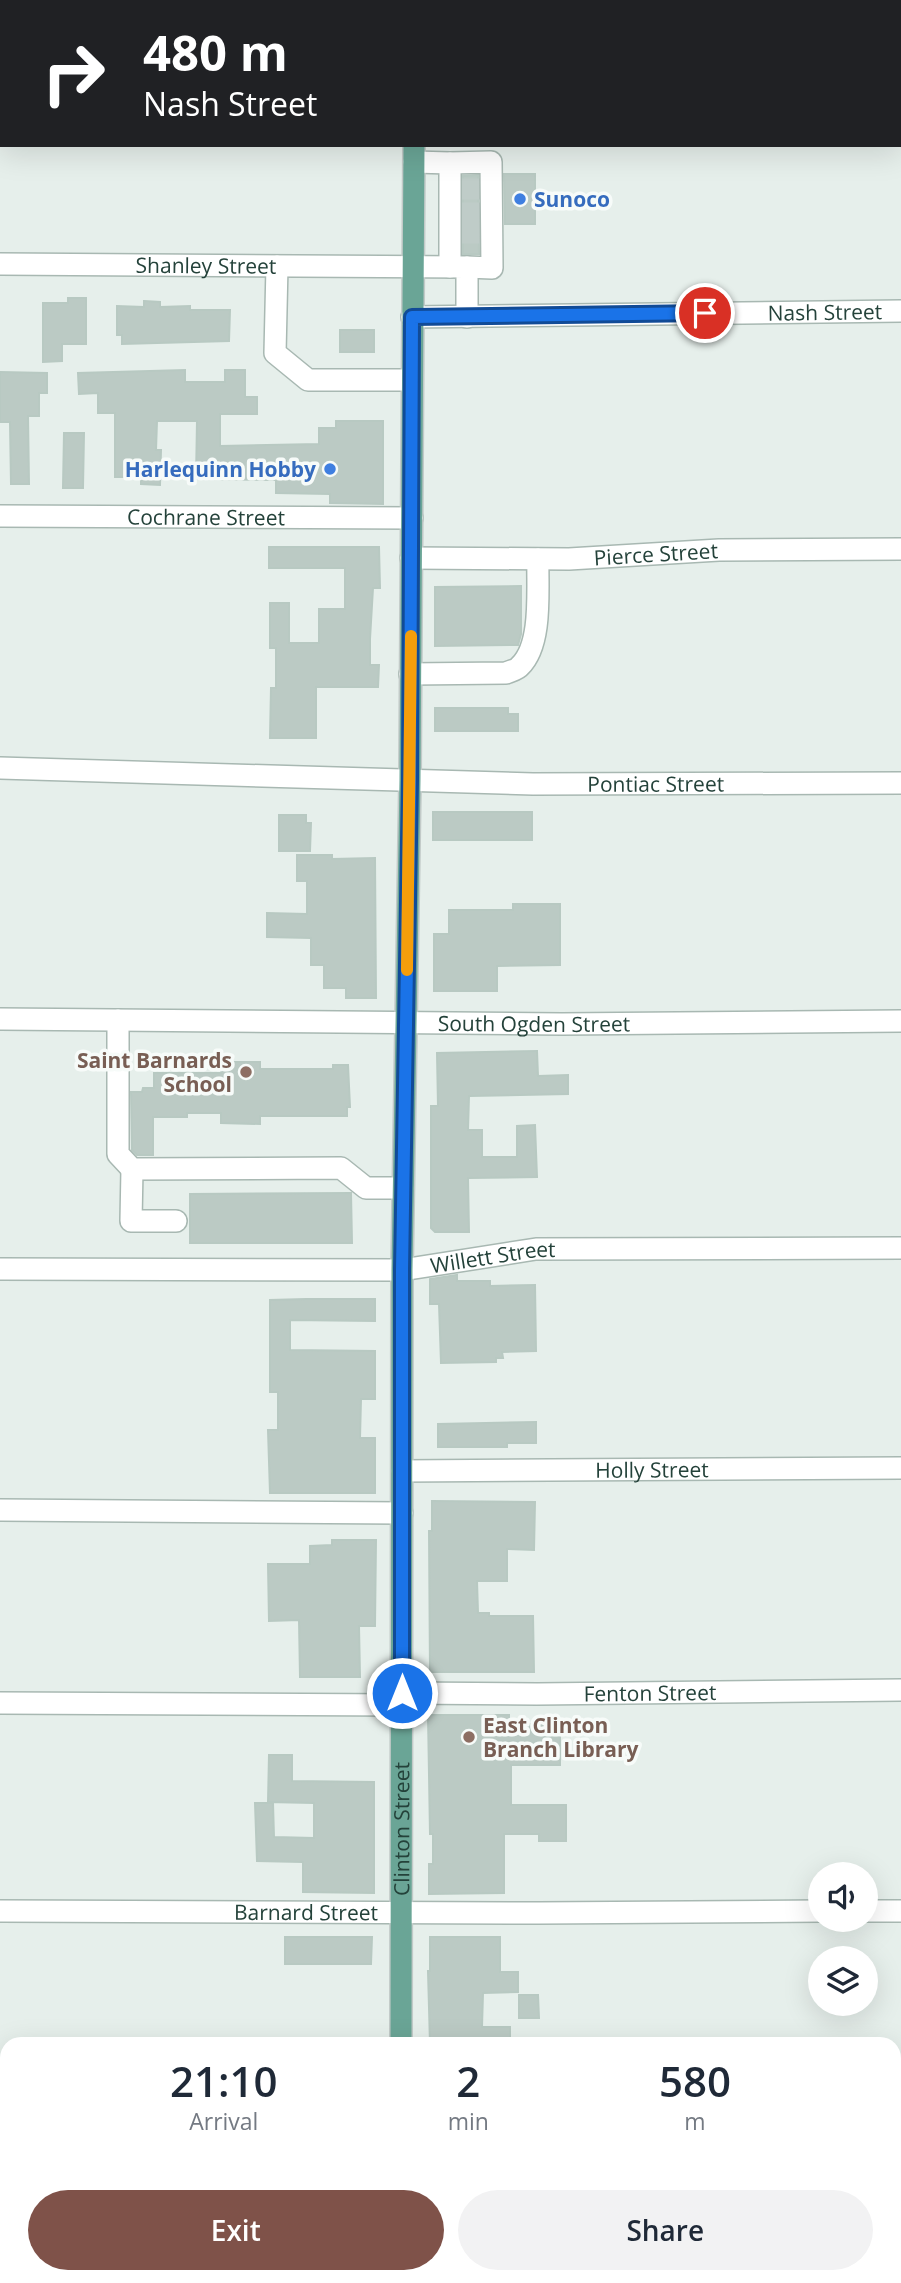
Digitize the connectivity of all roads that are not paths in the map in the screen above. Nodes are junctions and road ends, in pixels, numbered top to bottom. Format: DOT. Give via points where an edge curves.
graph roads {
  1 [pos="414,154"];
  2 [pos="450,163"];
  3 [pos="471,189"];
  4 [pos="471,223"];
  5 [pos="0,264"];
  6 [pos="277,266"];
  7 [pos="412,267"];
  8 [pos="459,267"];
  9 [pos="901,312"];
  10 [pos="412,317"];
  11 [pos="467,317"];
  12 [pos="412,380"];
  13 [pos="0,516"];
  14 [pos="412,518"];
  15 [pos="901,549"];
  16 [pos="411,558"];
  17 [pos="538,559"];
  18 [pos="410,674"];
  19 [pos="0,768"];
  20 [pos="410,780"];
  21 [pos="901,782"];
  22 [pos="0,1019"];
  23 [pos="118,1020"];
  24 [pos="901,1021"];
  25 [pos="406,1022"];
  26 [pos="132,1169"];
  27 [pos="403,1188"];
  28 [pos="176,1221"];
  29 [pos="901,1248"];
  30 [pos="0,1269"];
  31 [pos="402,1270"];
  32 [pos="901,1468"];
  33 [pos="402,1471"];
  34 [pos="0,1510"];
  35 [pos="402,1513"];
  36 [pos="901,1690"];
  37 [pos="402,1699"];
  38 [pos="0,1703"];
  39 [pos="0,1910"];
  40 [pos="808,1911"];
  41 [pos="878,1911"];
  42 [pos="901,1911"];
  43 [pos="401,1912"];
  44 [pos="401,2037"];
  1 -- 2 [label="street"];
  1 -- 7 [label="main road, Clinton Street"];
  2 -- 3 [label="street"];
  2 -- 3 [label="street" via="491,162"];
  3 -- 4 [label="street"];
  3 -- 4 [label="street"];
  4 -- 8 [label="street"];
  4 -- 8 [label="street, Shanley Street" via="492,268"];
  5 -- 6 [label="street, Shanley Street"];
  6 -- 7 [label="street, Shanley Street"];
  6 -- 12 [label="street" via="275,353 308,380"];
  7 -- 8 [label="street, Shanley Street"];
  7 -- 10 [label="main road, Clinton Street"];
  8 -- 11 [label="street"];
  9 -- 11 [label="street, Nash Street"];
  10 -- 11 [label="street, Nash Street"];
  10 -- 12 [label="main road, Clinton Street"];
  12 -- 14 [label="main road, Clinton Street"];
  13 -- 14 [label="street, Cochrane Street"];
  14 -- 16 [label="main road, Clinton Street"];
  15 -- 17 [label="street, Pierce Street" via="719,550"];
  16 -- 17 [label="street, Pierce Street"];
  16 -- 18 [label="main road, Clinton Street"];
  17 -- 18 [label="street" via="536,631 519,668 506,673"];
  18 -- 20 [label="main road, Clinton Street"];
  19 -- 20 [label="street, Pontiac Street"];
  20 -- 21 [label="street, Pontiac Street"];
  20 -- 25 [label="main road, Clinton Street"];
  22 -- 23 [label="street, South Ogden Street"];
  23 -- 25 [label="street, South Ogden Street"];
  23 -- 26 [label="street" via="118,1154"];
  24 -- 25 [label="street, South Ogden Street"];
  25 -- 27 [label="main road, Clinton Street"];
  26 -- 27 [label="street" via="341,1168 366,1188"];
  26 -- 28 [label="street" via="131,1221"];
  27 -- 31 [label="main road, Clinton Street"];
  29 -- 31 [label="street, Willett Street" via="536,1249"];
  30 -- 31 [label="street, Willett Street"];
  31 -- 33 [label="main road, Clinton Street"];
  32 -- 33 [label="street, Holly Street"];
  33 -- 35 [label="main road, Clinton Street"];
  34 -- 35 [label="street"];
  35 -- 37 [label="main road, Clinton Street"];
  36 -- 37 [label="street, Fenton Street"];
  37 -- 38 [label="street, Fenton Street"];
  37 -- 43 [label="main road, Clinton Street"];
  39 -- 43 [label="street, Barnard Street"];
  40 -- 43 [label="street, Barnard Street"];
  41 -- 42 [label="street"];
  43 -- 44 [label="main road, Clinton Street"];
}
